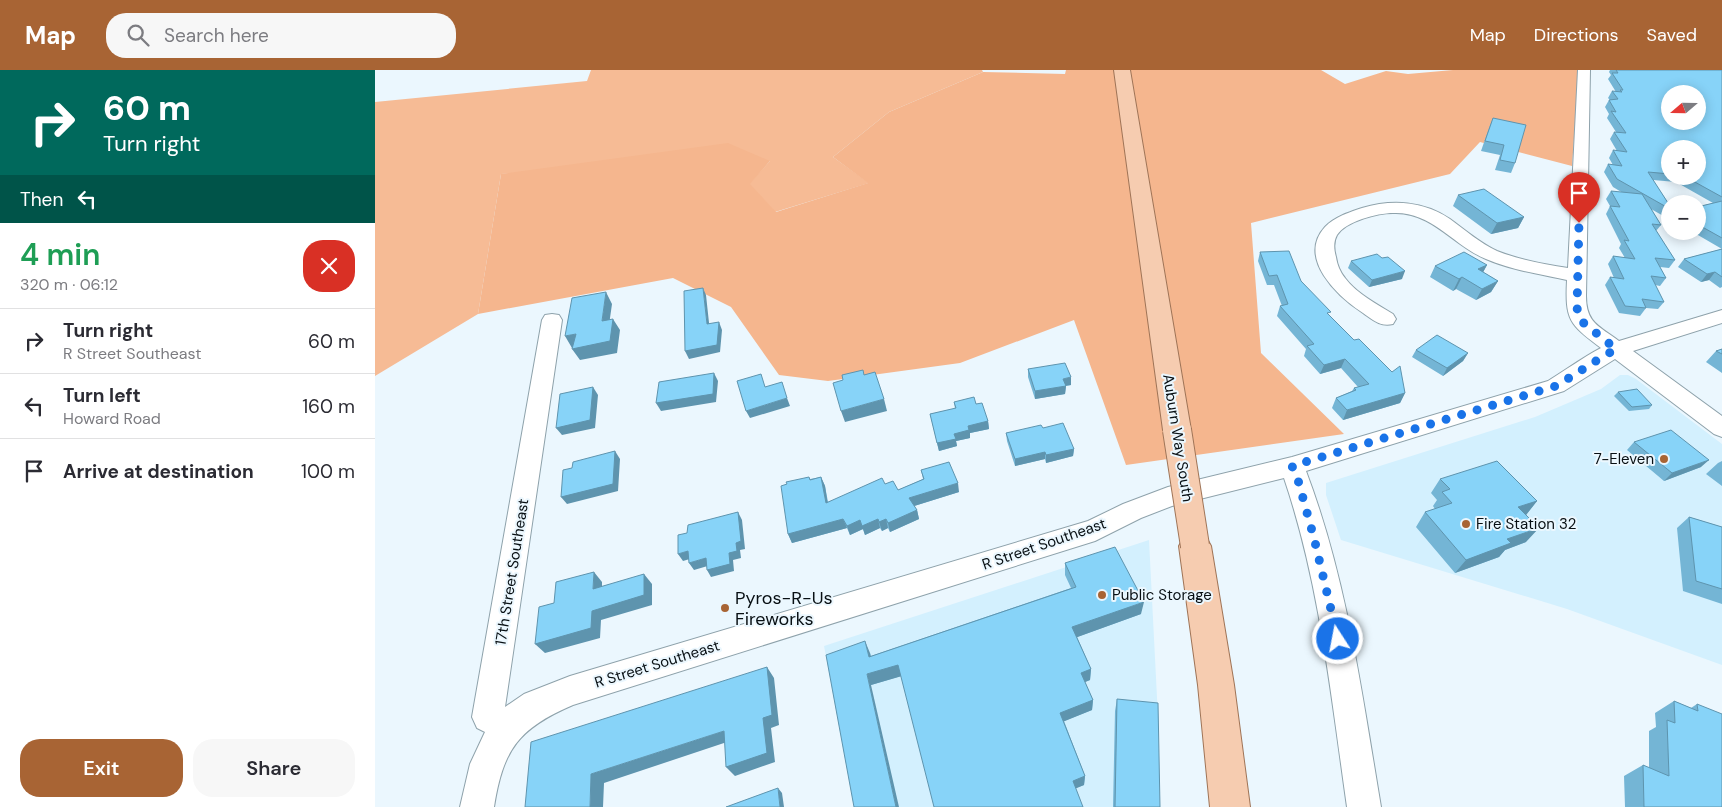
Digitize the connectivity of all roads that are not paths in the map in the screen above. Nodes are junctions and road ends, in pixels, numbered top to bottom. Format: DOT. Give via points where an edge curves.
graph roads {
  1 [pos="1122,70"];
  2 [pos="1584,70"];
  3 [pos="1577,276"];
  4 [pos="1722,316"];
  5 [pos="552,320"];
  6 [pos="1386,320"];
  7 [pos="1616,349"];
  8 [pos="1722,428"];
  9 [pos="1292,466"];
  10 [pos="508,727"];
  11 [pos="477,807"];
  12 [pos="1230,807"];
  13 [pos="1364,807"];
  1 -- 12 [label="main road, Auburn Way South, bridge" via="1216,685"];
  2 -- 3 [label="street"];
  3 -- 6 [label="street" via="1492,255 1429,214 1402,207 1369,211 1338,224 1328,233 1326,258 1330,274 1341,288"];
  3 -- 7 [label="street" via="1580,320"];
  4 -- 7 [label="street, R Street Southeast"];
  5 -- 10 [label="street, 17th Street Southeast" via="488,717"];
  7 -- 8 [label="street"];
  7 -- 9 [label="street, R Street Southeast" via="1556,386"];
  9 -- 10 [label="street, R Street Southeast" via="1168,497 1095,530 571,692 532,707"];
  9 -- 13 [label="street" via="1305,502 1336,624"];
  10 -- 11 [label="street" via="501,734 487,766"];
}
